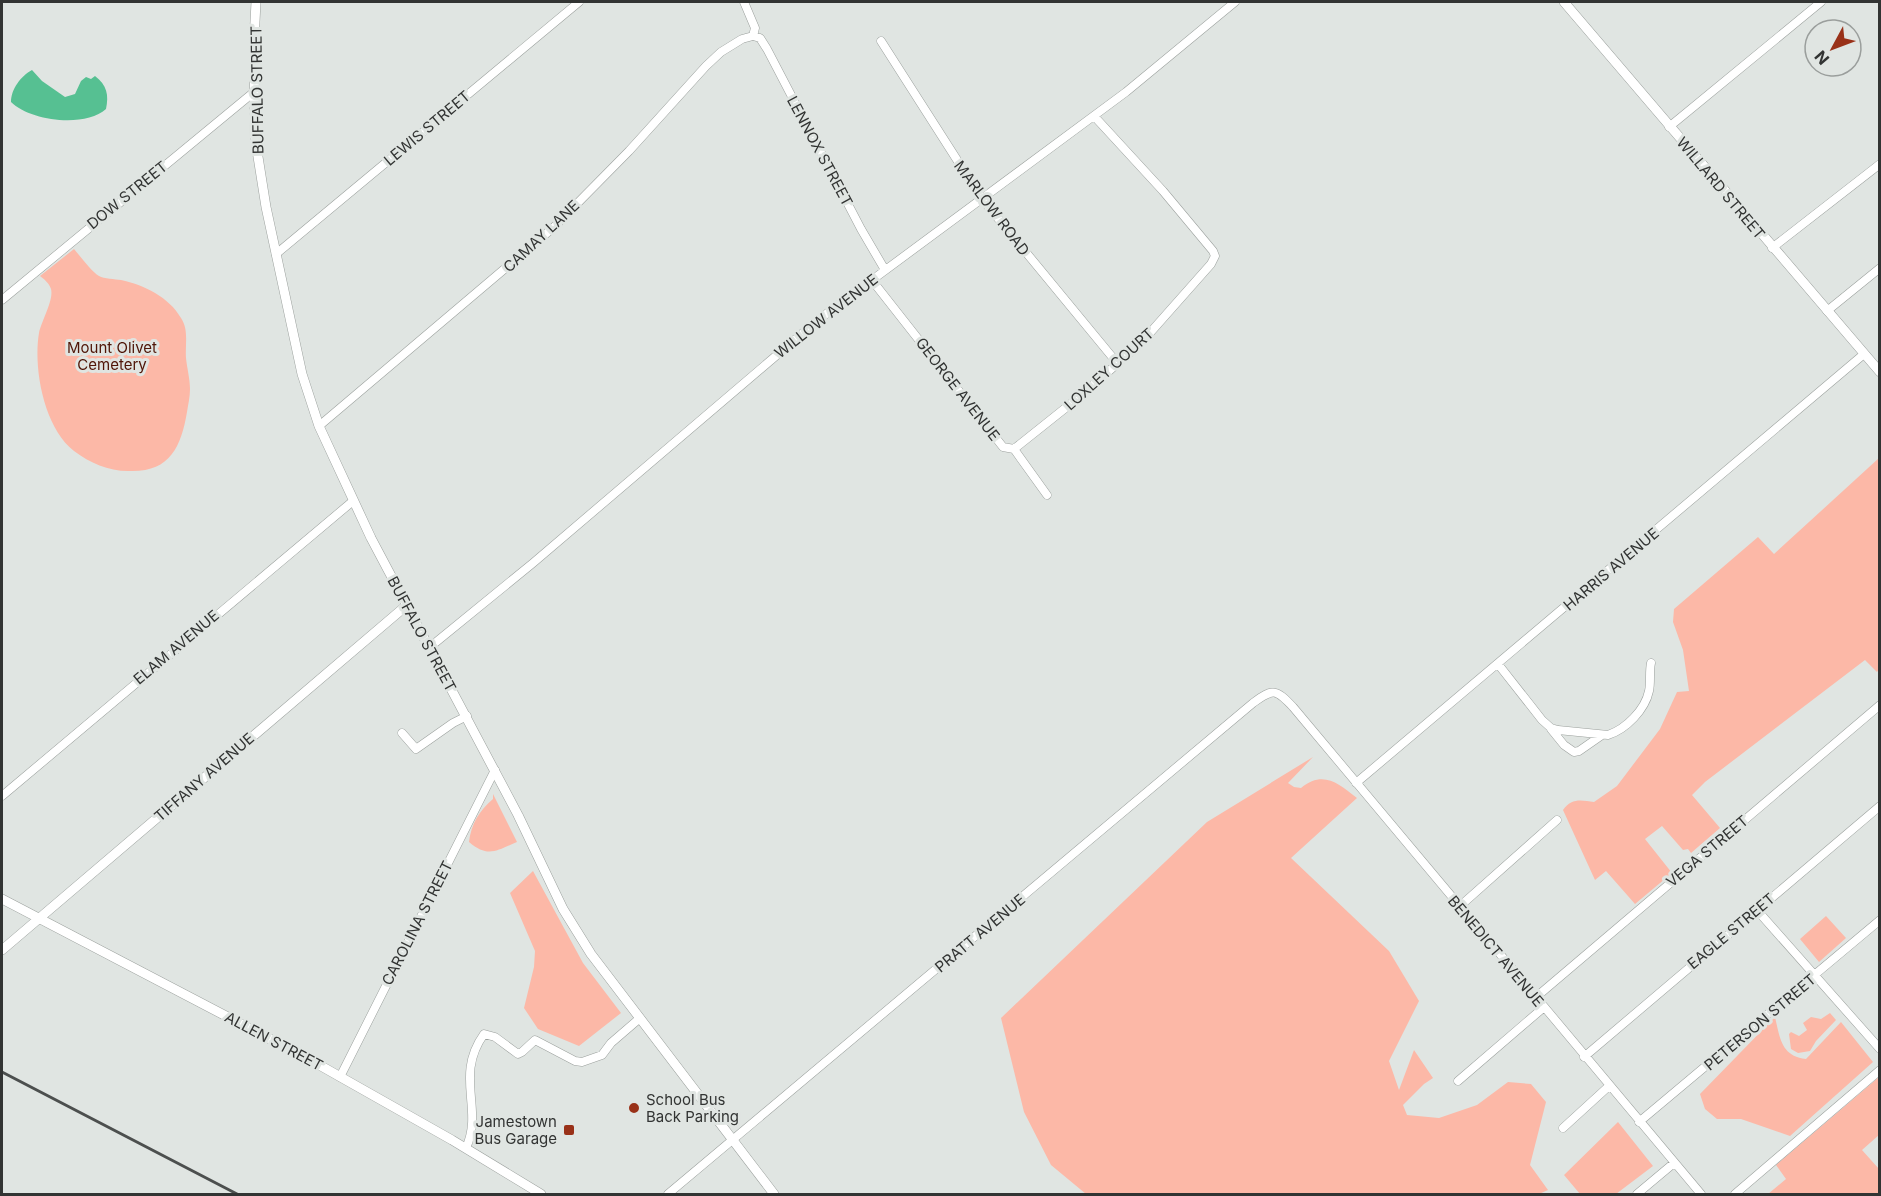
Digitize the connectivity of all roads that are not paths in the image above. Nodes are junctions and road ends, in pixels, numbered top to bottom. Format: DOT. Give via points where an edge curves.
graph roads {
  1 [pos="256,2"];
  2 [pos="579,2"];
  3 [pos="744,2"];
  4 [pos="1235,2"];
  5 [pos="1564,2"];
  6 [pos="1821,2"];
  7 [pos="753,36"];
  8 [pos="881,41"];
  9 [pos="254,92"];
  10 [pos="1094,117"];
  11 [pos="1669,127"];
  12 [pos="1880,164"];
  13 [pos="982,199"];
  14 [pos="1772,248"];
  15 [pos="276,254"];
  16 [pos="1880,268"];
  17 [pos="885,270"];
  18 [pos="871,279"];
  19 [pos="2,300"];
  20 [pos="1827,311"];
  21 [pos="1864,354"];
  22 [pos="1118,364"];
  23 [pos="1880,372"];
  24 [pos="319,426"];
  25 [pos="1014,449"];
  26 [pos="1047,495"];
  27 [pos="353,501"];
  28 [pos="407,605"];
  29 [pos="430,646"];
  30 [pos="1651,663"];
  31 [pos="1498,664"];
  32 [pos="1880,705"];
  33 [pos="1293,707"];
  34 [pos="466,716"];
  35 [pos="1551,728"];
  36 [pos="402,733"];
  37 [pos="1602,735"];
  38 [pos="495,771"];
  39 [pos="1356,783"];
  40 [pos="2,796"];
  41 [pos="1880,806"];
  42 [pos="1557,820"];
  43 [pos="2,899"];
  44 [pos="1459,906"];
  45 [pos="1756,909"];
  46 [pos="39,919"];
  47 [pos="1880,920"];
  48 [pos="2,950"];
  49 [pos="1815,975"];
  50 [pos="1535,998"];
  51 [pos="1543,1008"];
  52 [pos="640,1018"];
  53 [pos="1880,1049"];
  54 [pos="1584,1057"];
  55 [pos="1880,1070"];
  56 [pos="340,1077"];
  57 [pos="1458,1081"];
  58 [pos="1609,1086"];
  59 [pos="1640,1122"];
  60 [pos="1563,1128"];
  61 [pos="733,1141"];
  62 [pos="466,1148"];
  63 [pos="1674,1163"];
  64 [pos="541,1194"];
  65 [pos="668,1194"];
  66 [pos="774,1194"];
  67 [pos="1637,1194"];
  68 [pos="1701,1194"];
  69 [pos="1735,1194"];
  1 -- 9 [label="street, BUFFALO STREET"];
  2 -- 15 [label="street, LEWIS STREET"];
  3 -- 7 [label="street" via="755,28"];
  4 -- 10 [label="street, WILLOW AVENUE"];
  5 -- 11 [label="street, WILLARD STREET"];
  6 -- 11 [label="street"];
  7 -- 17 [label="street, LENNOX STREET" via="760,38 767,49"];
  7 -- 24 [label="street, CAMAY LANE" via="721,52 554,226"];
  8 -- 13 [label="street, MARLOW ROAD"];
  9 -- 15 [label="street, BUFFALO STREET" via="255,138"];
  9 -- 19 [label="street, DOW STREET"];
  10 -- 13 [label="street, WILLOW AVENUE"];
  10 -- 22 [label="street, LOXLEY COURT" via="1163,191 1215,256 1141,343"];
  11 -- 14 [label="street, WILLARD STREET"];
  12 -- 14 [label="street"];
  13 -- 17 [label="street, WILLOW AVENUE"];
  13 -- 22 [label="street, MARLOW ROAD"];
  14 -- 20 [label="street, WILLARD STREET"];
  15 -- 24 [label="street, BUFFALO STREET" via="302,374"];
  16 -- 20 [label="street"];
  17 -- 18 [label="street, WILLOW AVENUE"];
  18 -- 25 [label="street, GEORGE AVENUE" via="1003,447"];
  18 -- 29 [label="street, WILLOW AVENUE"];
  20 -- 21 [label="street, WILLARD STREET"];
  21 -- 23 [label="street, WILLARD STREET"];
  21 -- 31 [label="street, HARRIS AVENUE"];
  22 -- 25 [label="street, LOXLEY COURT"];
  24 -- 27 [label="street, BUFFALO STREET"];
  25 -- 26 [label="street, GEORGE AVENUE"];
  27 -- 28 [label="street, BUFFALO STREET"];
  27 -- 40 [label="street, ELAM AVENUE"];
  28 -- 29 [label="street, BUFFALO STREET"];
  28 -- 46 [label="street, TIFFANY AVENUE"];
  29 -- 34 [label="street, BUFFALO STREET"];
  30 -- 37 [label="street" via="1650,690 1640,712 1614,733"];
  31 -- 35 [label="street"];
  31 -- 39 [label="street, HARRIS AVENUE"];
  32 -- 50 [label="street, VEGA STREET"];
  33 -- 39 [label="street, BENEDICT AVENUE"];
  33 -- 61 [label="street, PRATT AVENUE" via="1275,692 1256,701"];
  34 -- 36 [label="street" via="416,749"];
  34 -- 38 [label="street, BUFFALO STREET"];
  35 -- 37 [label="street"];
  35 -- 37 [label="street" via="1574,752"];
  38 -- 52 [label="street, BUFFALO STREET" via="571,923"];
  38 -- 56 [label="street, CAROLINA STREET"];
  39 -- 44 [label="street, BENEDICT AVENUE"];
  41 -- 45 [label="street, EAGLE STREET"];
  42 -- 44 [label="street"];
  43 -- 46 [label="street, ALLEN STREET"];
  44 -- 50 [label="street, BENEDICT AVENUE"];
  45 -- 49 [label="street"];
  45 -- 54 [label="street, EAGLE STREET"];
  46 -- 48 [label="street, TIFFANY AVENUE"];
  46 -- 56 [label="street, ALLEN STREET"];
  47 -- 49 [label="street, PETERSON STREET"];
  49 -- 53 [label="street"];
  49 -- 59 [label="street, PETERSON STREET"];
  50 -- 51 [label="street, BENEDICT AVENUE"];
  51 -- 54 [label="street, BENEDICT AVENUE"];
  51 -- 57 [label="street"];
  52 -- 61 [label="street, BUFFALO STREET"];
  52 -- 62 [label="street" via="602,1055 582,1062 535,1040 518,1054 484,1034 468,1075 472,1123"];
  54 -- 58 [label="street, BENEDICT AVENUE"];
  55 -- 69 [label="street"];
  56 -- 62 [label="street, ALLEN STREET"];
  58 -- 59 [label="street, BENEDICT AVENUE"];
  58 -- 60 [label="street"];
  59 -- 63 [label="street, BENEDICT AVENUE"];
  61 -- 65 [label="street, PRATT AVENUE"];
  61 -- 66 [label="street, BUFFALO STREET"];
  62 -- 64 [label="street, ALLEN STREET"];
  63 -- 67 [label="street"];
  63 -- 68 [label="street, BENEDICT AVENUE"];
}
